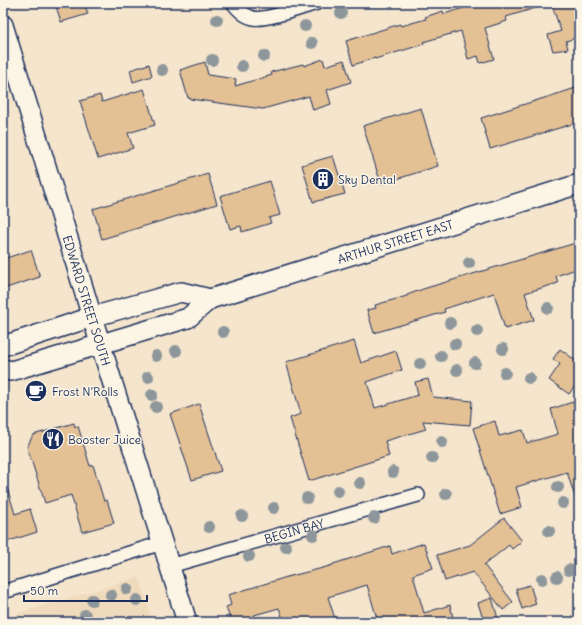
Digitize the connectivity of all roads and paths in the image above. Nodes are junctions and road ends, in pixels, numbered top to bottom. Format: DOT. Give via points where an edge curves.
graph roads {
  1 [pos="233,3"];
  2 [pos="317,3"];
  3 [pos="3,25"];
  4 [pos="579,184"];
  5 [pos="210,299"];
  6 [pos="92,317"];
  7 [pos="101,344"];
  8 [pos="3,346"];
  9 [pos="3,369"];
  10 [pos="418,495"];
  11 [pos="162,543"];
  12 [pos="170,566"];
  13 [pos="3,592"];
  14 [pos="187,622"];
  1 -- 2 [label="street" via="238,10 253,18 274,16"];
  3 -- 6 [label="main road, EDWARD STREET SOUTH"];
  4 -- 5 [label="main road, ARTHUR STREET EAST"];
  5 -- 6 [label="main road" via="181,292"];
  5 -- 7 [label="main road, ARTHUR STREET EAST" via="188,318"];
  6 -- 7 [label="main road, EDWARD STREET SOUTH"];
  6 -- 8 [label="main road"];
  7 -- 9 [label="main road, ARTHUR STREET EAST" via="11,371"];
  7 -- 11 [label="main road, EDWARD STREET SOUTH"];
  10 -- 12 [label="street, BEGIN BAY"];
  11 -- 12 [label="main road, EDWARD STREET SOUTH"];
  11 -- 13 [label="street"];
  12 -- 14 [label="main road, EDWARD STREET SOUTH"];
}
